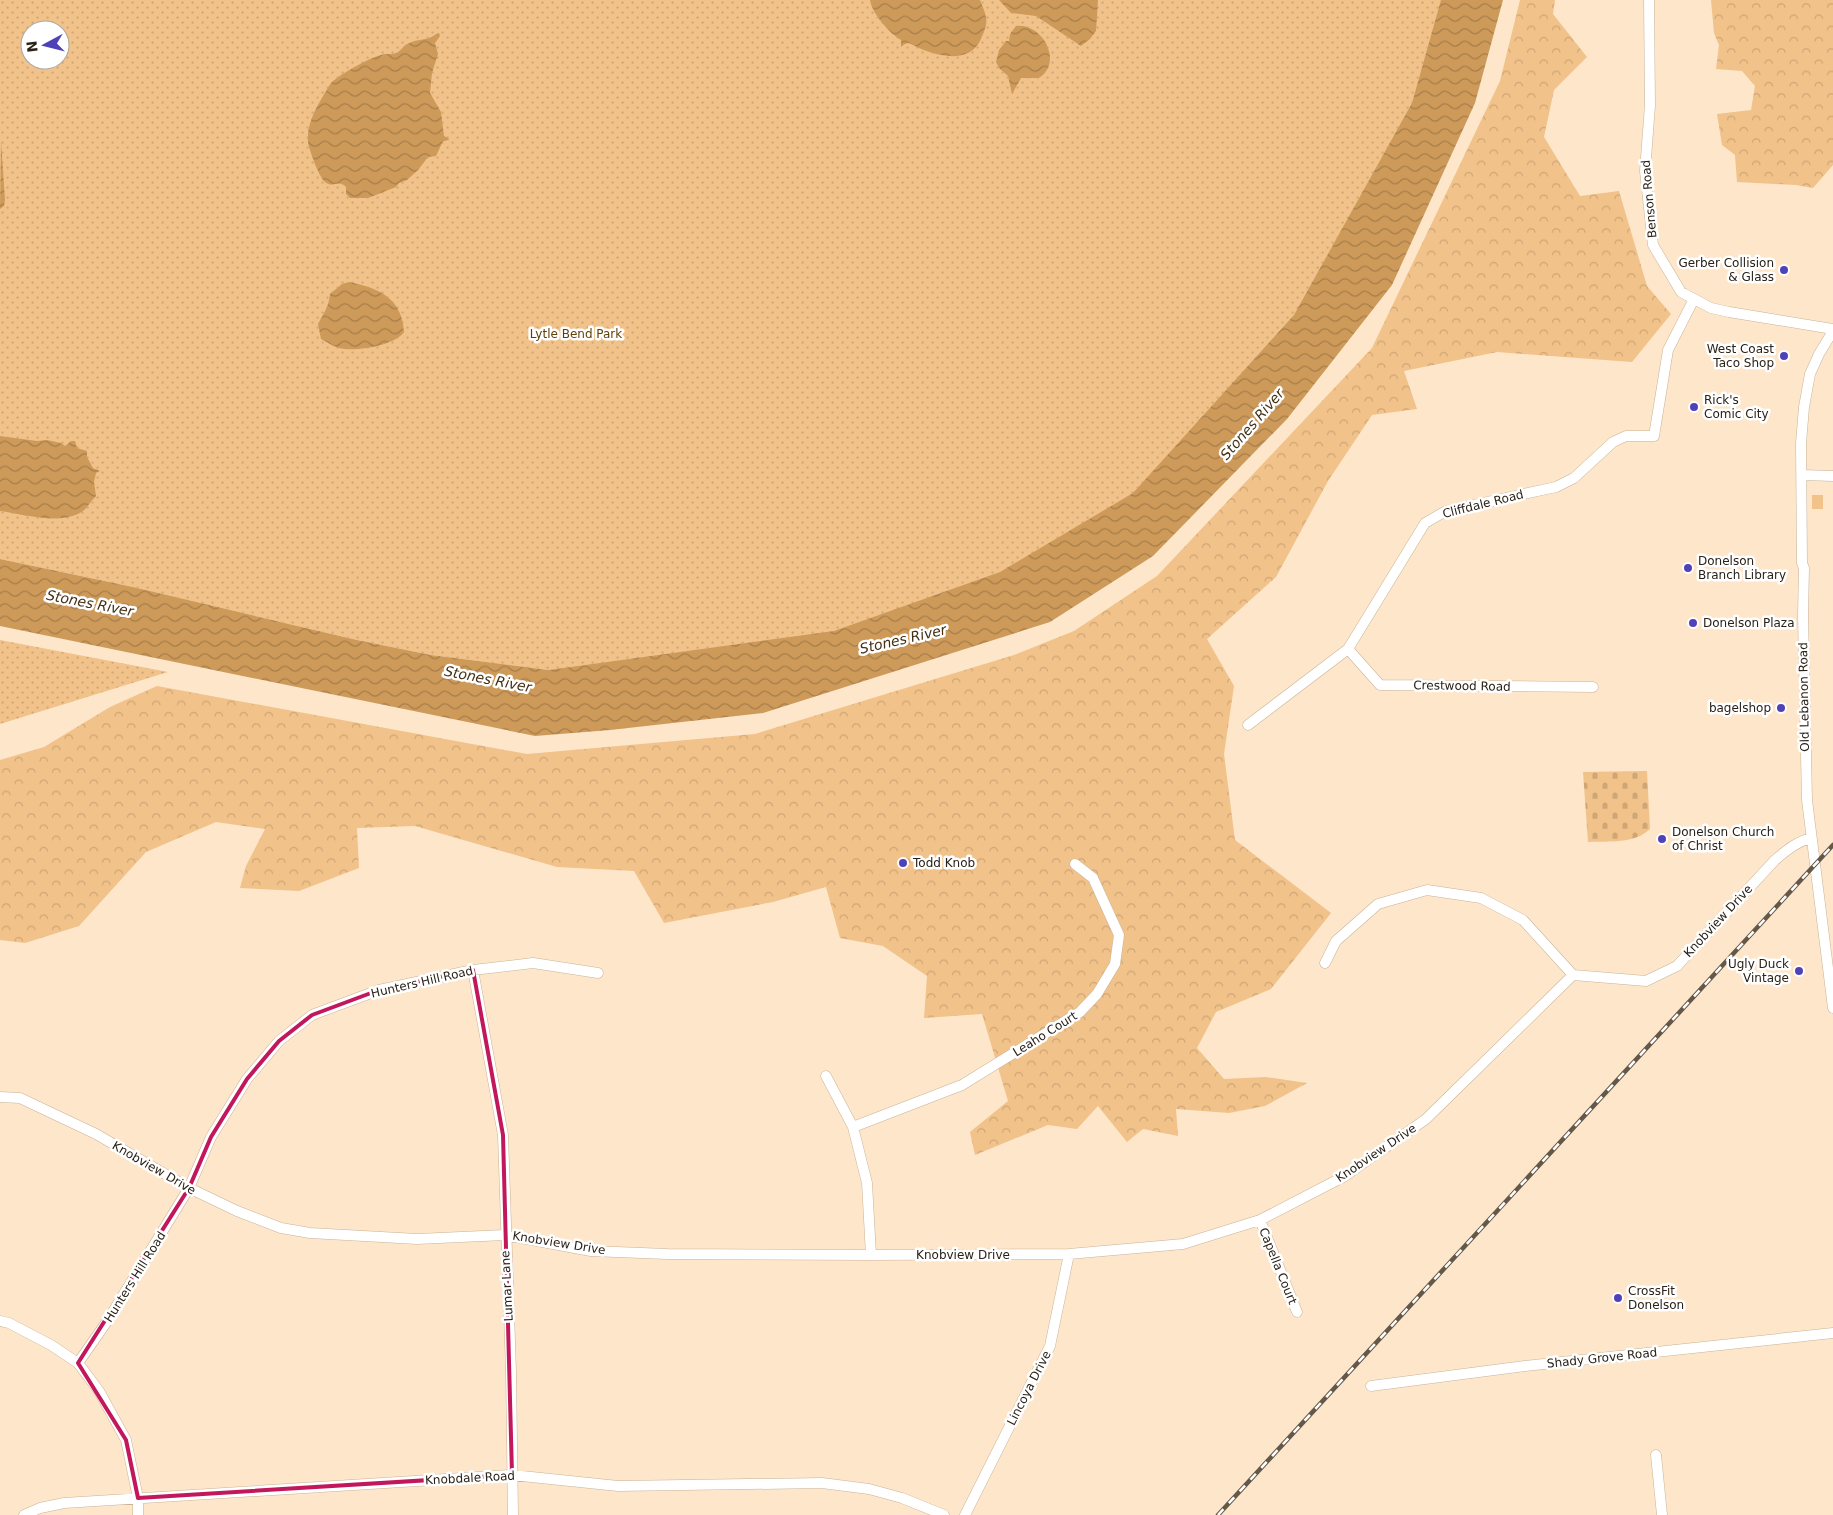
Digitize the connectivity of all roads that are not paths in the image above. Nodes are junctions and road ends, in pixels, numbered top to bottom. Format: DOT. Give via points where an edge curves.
graph roads {
  1 [pos="1649,0"];
  2 [pos="1694,299"];
  3 [pos="1833,330"];
  4 [pos="1802,475"];
  5 [pos="1833,476"];
  6 [pos="1348,649"];
  7 [pos="1592,688"];
  8 [pos="1248,725"];
  9 [pos="1811,838"];
  10 [pos="1076,864"];
  11 [pos="1325,963"];
  12 [pos="474,970"];
  13 [pos="598,973"];
  14 [pos="1573,975"];
  15 [pos="1833,1008"];
  16 [pos="826,1076"];
  17 [pos="0,1097"];
  18 [pos="853,1127"];
  19 [pos="189,1188"];
  20 [pos="1260,1220"];
  21 [pos="505,1235"];
  22 [pos="1069,1254"];
  23 [pos="871,1256"];
  24 [pos="1297,1312"];
  25 [pos="0,1321"];
  26 [pos="1833,1333"];
  27 [pos="78,1364"];
  28 [pos="1371,1386"];
  29 [pos="1656,1455"];
  30 [pos="512,1475"];
  31 [pos="138,1498"];
  32 [pos="24,1515"];
  33 [pos="138,1515"];
  34 [pos="513,1515"];
  35 [pos="944,1515"];
  36 [pos="965,1515"];
  37 [pos="1662,1515"];
  1 -- 2 [label="street, Benson Road" via="1650,106 1645,171 1653,244 1681,292"];
  2 -- 3 [label="street, Benson Road" via="1728,312"];
  2 -- 6 [label="street, Cliffdale Road" via="1668,350 1654,436 1626,436 1613,442 1574,478 1556,486 1446,512 1426,523"];
  3 -- 4 [label="street, Old Lebanon Road" via="1807,385"];
  4 -- 5 [label="street"];
  4 -- 9 [label="street, Old Lebanon Road" via="1805,748"];
  6 -- 7 [label="street, Crestwood Road" via="1380,685"];
  6 -- 8 [label="street, Cliffdale Road"];
  9 -- 14 [label="street, Knobview Drive" via="1789,848 1775,860 1677,966 1646,981"];
  9 -- 15 [label="street, Old Lebanon Road"];
  10 -- 18 [label="street, Leaho Court" via="1093,878 1119,935 1115,964 1097,994 1080,1012 962,1085"];
  11 -- 14 [label="street" via="1336,941 1378,904 1427,890 1481,898 1523,920"];
  12 -- 13 [label="street, Hunters Hill Road" via="533,963"];
  12 -- 19 [label="street, Hunters Hill Road" via="379,990 312,1015 279,1042 247,1079 210,1137"];
  12 -- 21 [label="street, Lumar Lane" via="503,1135"];
  14 -- 20 [label="street, Knobview Drive" via="1426,1119 1345,1176"];
  16 -- 18 [label="street"];
  17 -- 19 [label="street, Knobview Drive" via="20,1098 96,1134"];
  18 -- 23 [label="street" via="867,1183"];
  19 -- 21 [label="street, Knobview Drive" via="281,1228 310,1234 416,1238"];
  19 -- 27 [label="street, Hunters Hill Road"];
  20 -- 22 [label="street, Knobview Drive" via="1183,1244"];
  20 -- 24 [label="street, Capella Court"];
  21 -- 23 [label="street, Knobview Drive" via="591,1251"];
  21 -- 30 [label="street, Lumar Lane" via="512,1372"];
  22 -- 23 [label="street, Knobview Drive"];
  22 -- 36 [label="street, Lincoya Drive" via="1050,1346"];
  25 -- 27 [label="street" via="51,1345"];
  26 -- 28 [label="street, Shady Grove Road"];
  27 -- 31 [label="street" via="99,1391 126,1440"];
  29 -- 37 [label="street"];
  30 -- 31 [label="street, Knobdale Road"];
  30 -- 34 [label="street, Lumar Lane"];
  30 -- 35 [label="street, Knobdale Road" via="618,1486 822,1483 869,1489"];
  31 -- 32 [label="street, Knobdale Road" via="64,1503"];
  31 -- 33 [label="street"];
}
